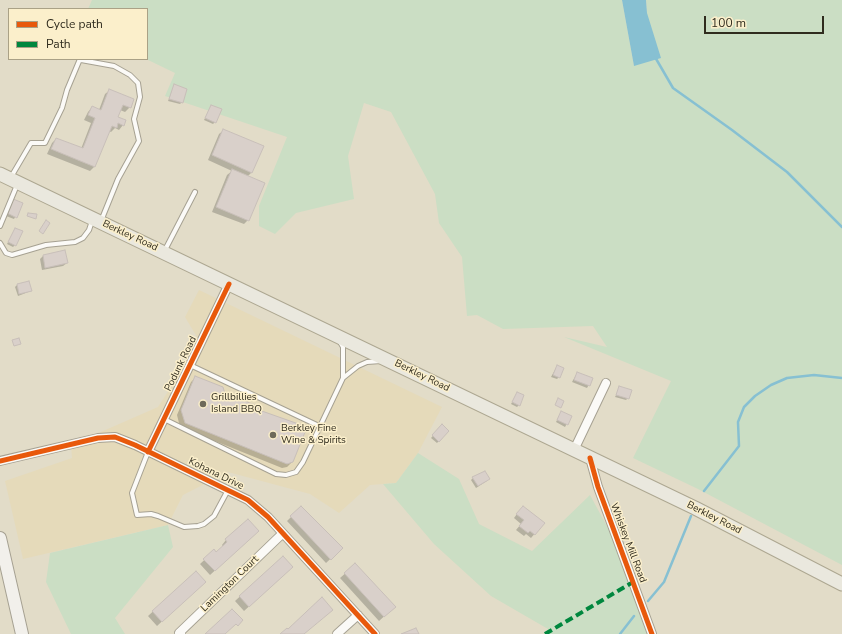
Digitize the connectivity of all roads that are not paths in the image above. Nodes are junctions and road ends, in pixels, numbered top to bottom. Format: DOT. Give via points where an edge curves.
graph roads {
  1 [pos="80,60"];
  2 [pos="85,60"];
  3 [pos="9,178"];
  4 [pos="195,192"];
  5 [pos="97,221"];
  6 [pos="0,226"];
  7 [pos="0,243"];
  8 [pos="164,253"];
  9 [pos="229,284"];
  10 [pos="336,335"];
  11 [pos="389,360"];
  12 [pos="190,365"];
  13 [pos="343,378"];
  14 [pos="606,383"];
  15 [pos="164,419"];
  16 [pos="320,426"];
  17 [pos="574,450"];
  18 [pos="148,452"];
  19 [pos="590,458"];
  20 [pos="0,461"];
  21 [pos="228,490"];
  22 [pos="282,534"];
  23 [pos="0,538"];
  24 [pos="842,584"];
  25 [pos="358,615"];
  26 [pos="22,634"];
  27 [pos="180,634"];
  28 [pos="337,634"];
  29 [pos="375,634"];
  30 [pos="652,634"];
  1 -- 3 [label="lane" via="62,108 45,143 31,143"];
  2 -- 5 [label="lane" via="114,66 130,75 138,83 140,97 134,119 139,141"];
  3 -- 5 [label="main road, Berkley Road"];
  3 -- 6 [label="lane"];
  4 -- 8 [label="lane"];
  5 -- 7 [label="lane" via="83,238 75,242 46,245 12,255 6,253"];
  5 -- 8 [label="main road, Berkley Road"];
  8 -- 9 [label="main road, Berkley Road"];
  9 -- 10 [label="main road, Berkley Road"];
  9 -- 12 [label="street, Podunk Road"];
  10 -- 11 [label="main road, Berkley Road"];
  10 -- 13 [label="lane" via="343,347"];
  11 -- 13 [label="lane" via="367,362"];
  11 -- 17 [label="main road, Berkley Road"];
  12 -- 15 [label="street, Podunk Road"];
  12 -- 16 [label="lane"];
  13 -- 16 [label="lane"];
  14 -- 17 [label="street"];
  15 -- 16 [label="lane" via="276,474 286,475 296,472 303,462"];
  15 -- 18 [label="street, Podunk Road"];
  17 -- 19 [label="main road, Berkley Road"];
  18 -- 20 [label="street, Kohana Drive" via="115,437 98,438"];
  18 -- 21 [label="street, Kohana Drive"];
  18 -- 21 [label="lane" via="132,492 137,515 158,516 184,527 198,526 214,516"];
  19 -- 24 [label="main road, Berkley Road" via="695,508"];
  19 -- 30 [label="street, Whiskey Mill Road" via="598,487"];
  21 -- 22 [label="street, Kohana Drive" via="248,500 268,517"];
  22 -- 25 [label="street, Kohana Drive"];
  22 -- 27 [label="street, Lamington Court"];
  23 -- 26 [label="main road"];
  25 -- 28 [label="street"];
  25 -- 29 [label="street, Kohana Drive"];
}
